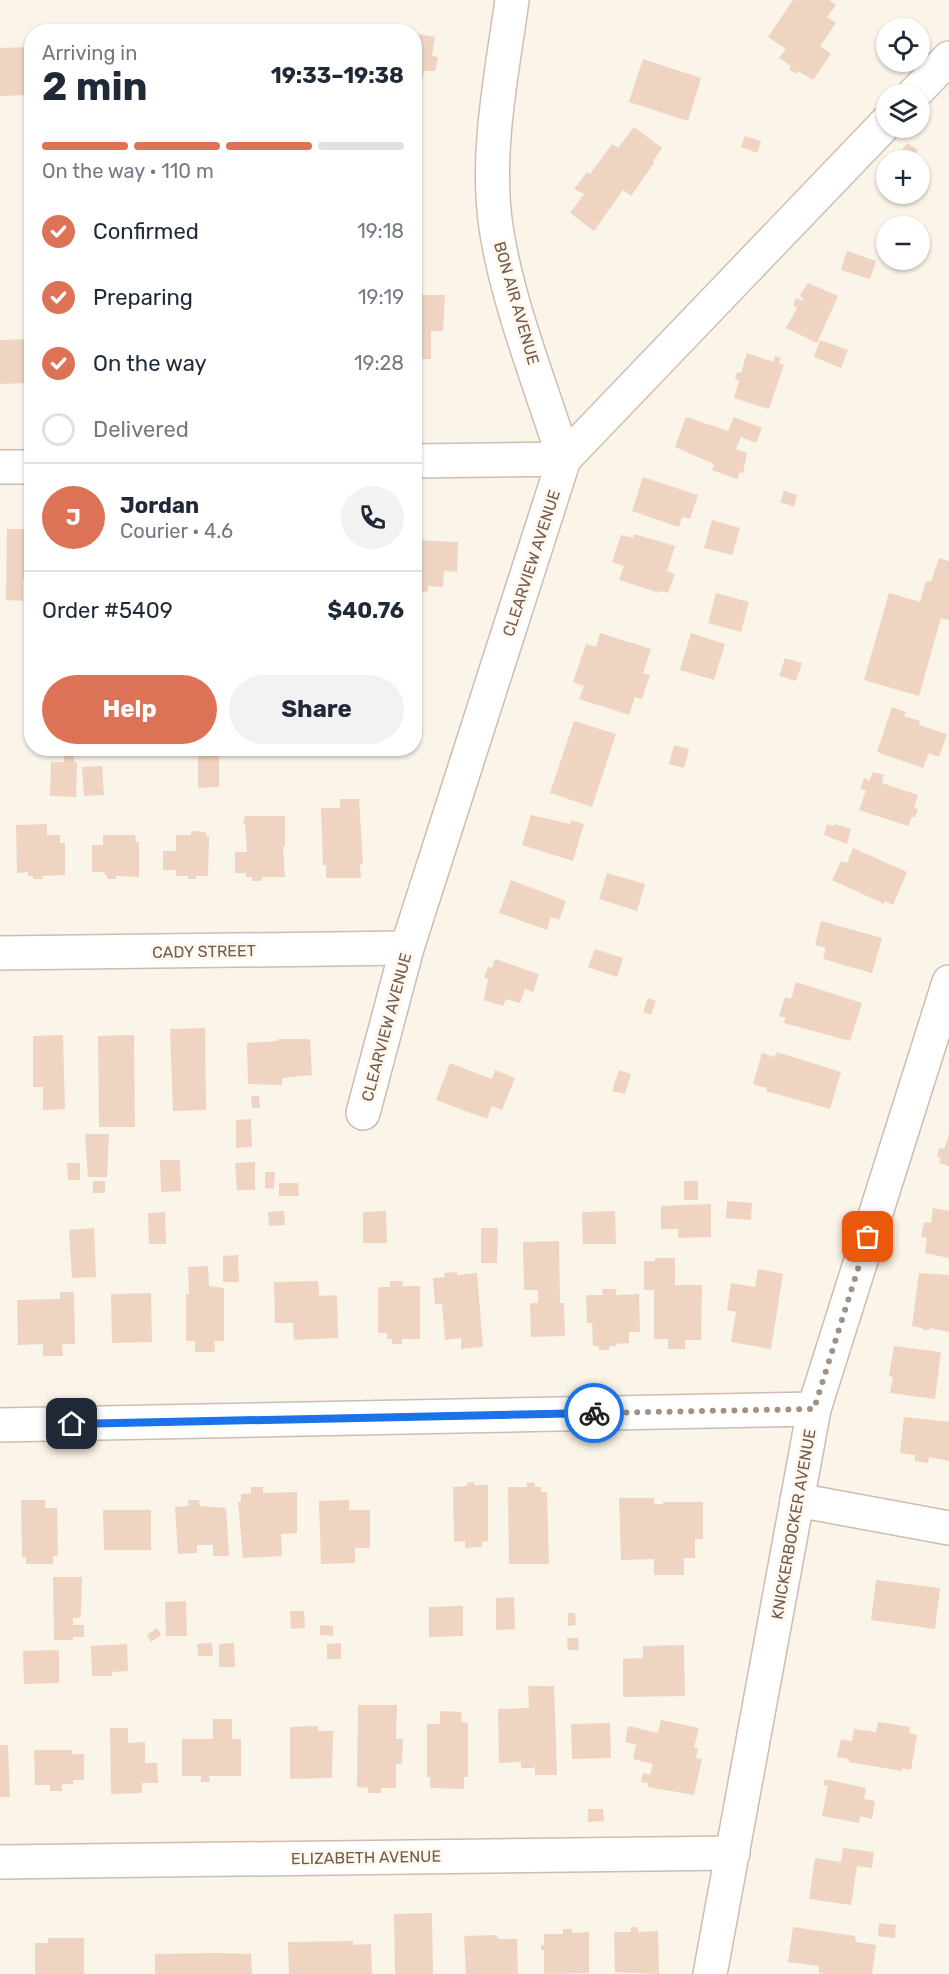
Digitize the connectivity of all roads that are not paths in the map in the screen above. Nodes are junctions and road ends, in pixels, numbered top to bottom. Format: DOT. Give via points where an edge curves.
graph roads {
  1 [pos="512,0"];
  2 [pos="949,58"];
  3 [pos="924,84"];
  4 [pos="876,133"];
  5 [pos="564,459"];
  6 [pos="422,461"];
  7 [pos="0,467"];
  8 [pos="24,467"];
  9 [pos="407,948"];
  10 [pos="0,953"];
  11 [pos="949,982"];
  12 [pos="363,1113"];
  13 [pos="814,1409"];
  14 [pos="0,1425"];
  15 [pos="797,1500"];
  16 [pos="949,1528"];
  17 [pos="733,1853"];
  18 [pos="0,1862"];
  19 [pos="710,1974"];
  1 -- 5 [label="street, BON AIR AVENUE" via="493,139 496,226 512,296"];
  2 -- 3 [label="street"];
  4 -- 5 [label="street, CLEARVIEW AVENUE"];
  5 -- 6 [label="street"];
  5 -- 9 [label="street, CLEARVIEW AVENUE"];
  7 -- 8 [label="street"];
  9 -- 10 [label="street, CADY STREET"];
  9 -- 12 [label="street, CLEARVIEW AVENUE"];
  11 -- 13 [label="street, KNICKERBOCKER AVENUE"];
  13 -- 14 [label="street"];
  13 -- 15 [label="street, KNICKERBOCKER AVENUE"];
  15 -- 16 [label="street"];
  15 -- 17 [label="street, KNICKERBOCKER AVENUE"];
  17 -- 18 [label="street, ELIZABETH AVENUE"];
  17 -- 19 [label="street, KNICKERBOCKER AVENUE"];
}
